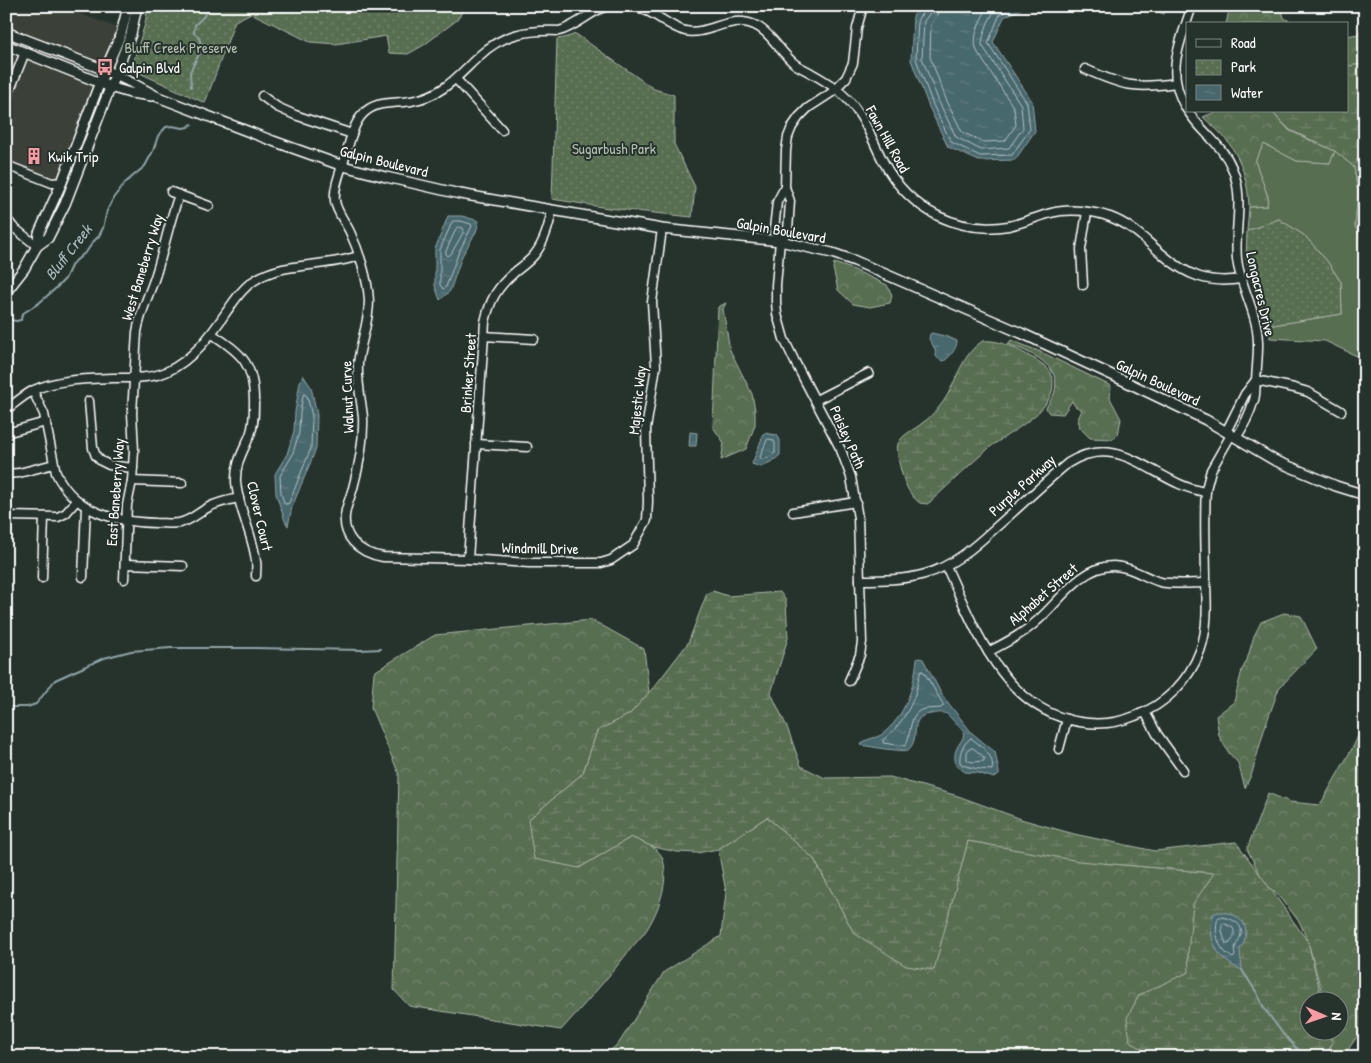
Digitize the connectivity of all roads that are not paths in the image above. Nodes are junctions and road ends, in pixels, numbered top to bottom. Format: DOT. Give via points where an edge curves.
graph roads {
  1 [pos="128,6"];
  2 [pos="137,6"];
  3 [pos="607,6"];
  4 [pos="634,6"];
  5 [pos="863,6"];
  6 [pos="1192,6"];
  7 [pos="1186,22"];
  8 [pos="1186,22"];
  9 [pos="6,32"];
  10 [pos="6,45"];
  11 [pos="25,52"];
  12 [pos="1085,69"];
  13 [pos="105,70"];
  14 [pos="115,75"];
  15 [pos="456,79"];
  16 [pos="100,82"];
  17 [pos="1176,83"];
  18 [pos="111,87"];
  19 [pos="837,88"];
  20 [pos="262,96"];
  21 [pos="158,97"];
  22 [pos="6,100"];
  23 [pos="1186,108"];
  24 [pos="1189,112"];
  25 [pos="502,130"];
  26 [pos="352,134"];
  27 [pos="6,165"];
  28 [pos="343,166"];
  29 [pos="62,182"];
  30 [pos="785,187"];
  31 [pos="209,206"];
  32 [pos="552,210"];
  33 [pos="1087,212"];
  34 [pos="6,218"];
  35 [pos="662,229"];
  36 [pos="780,241"];
  37 [pos="37,246"];
  38 [pos="358,256"];
  39 [pos="1241,279"];
  40 [pos="1083,285"];
  41 [pos="6,292"];
  42 [pos="212,334"];
  43 [pos="484,336"];
  44 [pos="534,339"];
  45 [pos="869,373"];
  46 [pos="135,378"];
  47 [pos="1256,380"];
  48 [pos="33,391"];
  49 [pos="816,400"];
  50 [pos="89,401"];
  51 [pos="6,410"];
  52 [pos="1340,411"];
  53 [pos="46,422"];
  54 [pos="6,433"];
  55 [pos="1231,435"];
  56 [pos="476,444"];
  57 [pos="527,447"];
  58 [pos="54,464"];
  59 [pos="133,468"];
  60 [pos="6,474"];
  61 [pos="132,480"];
  62 [pos="182,484"];
  63 [pos="1206,492"];
  64 [pos="1365,495"];
  65 [pos="239,498"];
  66 [pos="78,500"];
  67 [pos="856,502"];
  68 [pos="86,507"];
  69 [pos="793,512"];
  70 [pos="6,516"];
  71 [pos="44,517"];
  72 [pos="126,521"];
  73 [pos="468,559"];
  74 [pos="611,560"];
  75 [pos="125,564"];
  76 [pos="183,566"];
  77 [pos="946,566"];
  78 [pos="256,576"];
  79 [pos="83,577"];
  80 [pos="42,578"];
  81 [pos="124,579"];
  82 [pos="860,580"];
  83 [pos="1206,583"];
  84 [pos="988,652"];
  85 [pos="848,681"];
  86 [pos="1145,712"];
  87 [pos="1067,719"];
  88 [pos="1058,749"];
  89 [pos="1183,770"];
  1 -- 13 [label="street" via="122,34"];
  2 -- 14 [label="street" via="131,34"];
  3 -- 15 [label="street" via="565,30 525,32 508,37 490,47"];
  4 -- 19 [label="street, Fawn Hill Road" via="649,11 672,27 689,32 733,22 760,27 795,64"];
  5 -- 19 [label="street" via="853,63"];
  6 -- 7 [label="street, Longacres Drive"];
  8 -- 17 [label="street, Longacres Drive" via="1178,44"];
  9 -- 13 [label="street, Galpin Boulevard"];
  10 -- 11 [label="street, Galpin Boulevard"];
  11 -- 16 [label="street, Galpin Boulevard"];
  11 -- 22 [label="street"];
  12 -- 17 [label="street" via="1113,82 1132,86"];
  13 -- 14 [label="street, Galpin Boulevard"];
  13 -- 16 [label="street"];
  14 -- 18 [label="street"];
  14 -- 21 [label="street, Galpin Boulevard"];
  15 -- 25 [label="street"];
  15 -- 26 [label="street" via="427,97 375,106 362,114"];
  16 -- 18 [label="street, Galpin Boulevard"];
  16 -- 29 [label="street"];
  17 -- 23 [label="street, Longacres Drive"];
  18 -- 21 [label="street, Galpin Boulevard"];
  18 -- 37 [label="street" via="65,204 48,238"];
  19 -- 30 [label="street" via="808,108 792,127 786,150"];
  19 -- 33 [label="street, Fawn Hill Road" via="858,112 894,179 912,199 937,216 965,225 992,228 1023,223 1052,213"];
  20 -- 26 [label="street" via="286,112"];
  21 -- 28 [label="street, Galpin Boulevard"];
  24 -- 39 [label="street, Longacres Drive" via="1224,154 1237,181 1237,260"];
  26 -- 28 [label="street"];
  27 -- 29 [label="street" via="52,182"];
  28 -- 32 [label="street, Galpin Boulevard" via="460,194"];
  28 -- 38 [label="street, Walnut Curve" via="335,200"];
  29 -- 37 [label="street" via="39,233"];
  30 -- 36 [label="street" via="790,201 788,231"];
  30 -- 36 [label="street" via="776,202 774,229"];
  31 -- 46 [label="street, West Baneberry Way" via="175,193 155,278 139,320"];
  32 -- 35 [label="street, Galpin Boulevard"];
  32 -- 43 [label="street, Brinker Street" via="547,232 535,254 494,296 488,309"];
  33 -- 39 [label="street, Fawn Hill Road" via="1109,216 1133,228 1177,267 1192,275 1206,280"];
  33 -- 40 [label="street" via="1081,249"];
  34 -- 37 [label="street"];
  35 -- 36 [label="street, Galpin Boulevard"];
  35 -- 74 [label="street, Majestic Way" via="652,302 656,366 646,429 647,520 633,545"];
  36 -- 49 [label="street, Paisley Path" via="776,285 780,328"];
  36 -- 55 [label="street, Galpin Boulevard" via="855,261 915,286 1114,376"];
  37 -- 41 [label="street"];
  38 -- 42 [label="street" via="335,263 297,266 256,279 239,294"];
  38 -- 73 [label="street, Walnut Curve" via="368,289 368,313 358,367 362,441 346,509 348,532 357,546 373,555"];
  39 -- 47 [label="street, Longacres Drive" via="1255,318 1258,338"];
  42 -- 46 [label="street" via="177,366"];
  42 -- 65 [label="street, Clover Court" via="242,357 254,386 253,426 237,471"];
  43 -- 44 [label="street"];
  43 -- 56 [label="street, Brinker Street"];
  45 -- 49 [label="street"];
  46 -- 48 [label="street" via="84,379"];
  46 -- 59 [label="street, East Baneberry Way"];
  47 -- 52 [label="street" via="1308,392"];
  47 -- 55 [label="street, Longacres Drive" via="1245,394"];
  47 -- 55 [label="street, Longacres Drive" via="1255,398 1243,428"];
  48 -- 51 [label="street"];
  48 -- 53 [label="street"];
  49 -- 67 [label="street, Paisley Path" via="846,463"];
  50 -- 59 [label="street" via="96,456 109,465"];
  53 -- 54 [label="street"];
  53 -- 58 [label="street"];
  55 -- 63 [label="street" via="1211,470"];
  55 -- 64 [label="street, Galpin Boulevard" via="1274,460"];
  56 -- 57 [label="street"];
  56 -- 73 [label="street, Brinker Street"];
  58 -- 60 [label="street"];
  58 -- 66 [label="street" via="64,488"];
  59 -- 61 [label="street, East Baneberry Way"];
  61 -- 62 [label="street"];
  61 -- 72 [label="street, East Baneberry Way"];
  63 -- 77 [label="street, Purple Parkway" via="1185,487 1121,454 1090,452 1068,463 977,544"];
  63 -- 83 [label="street"];
  65 -- 72 [label="street" via="210,507 178,523"];
  65 -- 78 [label="street, Clover Court" via="254,550"];
  66 -- 68 [label="street"];
  66 -- 71 [label="street" via="58,517"];
  67 -- 69 [label="street"];
  67 -- 82 [label="street, Paisley Path"];
  68 -- 72 [label="street"];
  68 -- 79 [label="street"];
  70 -- 71 [label="street"];
  71 -- 80 [label="street"];
  72 -- 75 [label="street, East Baneberry Way"];
  73 -- 74 [label="street, Windmill Drive" via="529,563 601,563"];
  75 -- 76 [label="street"];
  75 -- 81 [label="street, East Baneberry Way"];
  77 -- 82 [label="street, Purple Parkway" via="911,577"];
  77 -- 84 [label="street"];
  82 -- 85 [label="street, Paisley Path" via="861,649"];
  83 -- 84 [label="street, Alphabet Street" via="1167,583 1108,563 1071,586 1037,622"];
  83 -- 86 [label="street" via="1206,627 1194,664 1170,695"];
  84 -- 87 [label="street" via="1020,693 1041,709"];
  86 -- 87 [label="street" via="1108,723"];
  86 -- 89 [label="street"];
  87 -- 88 [label="street"];
}
